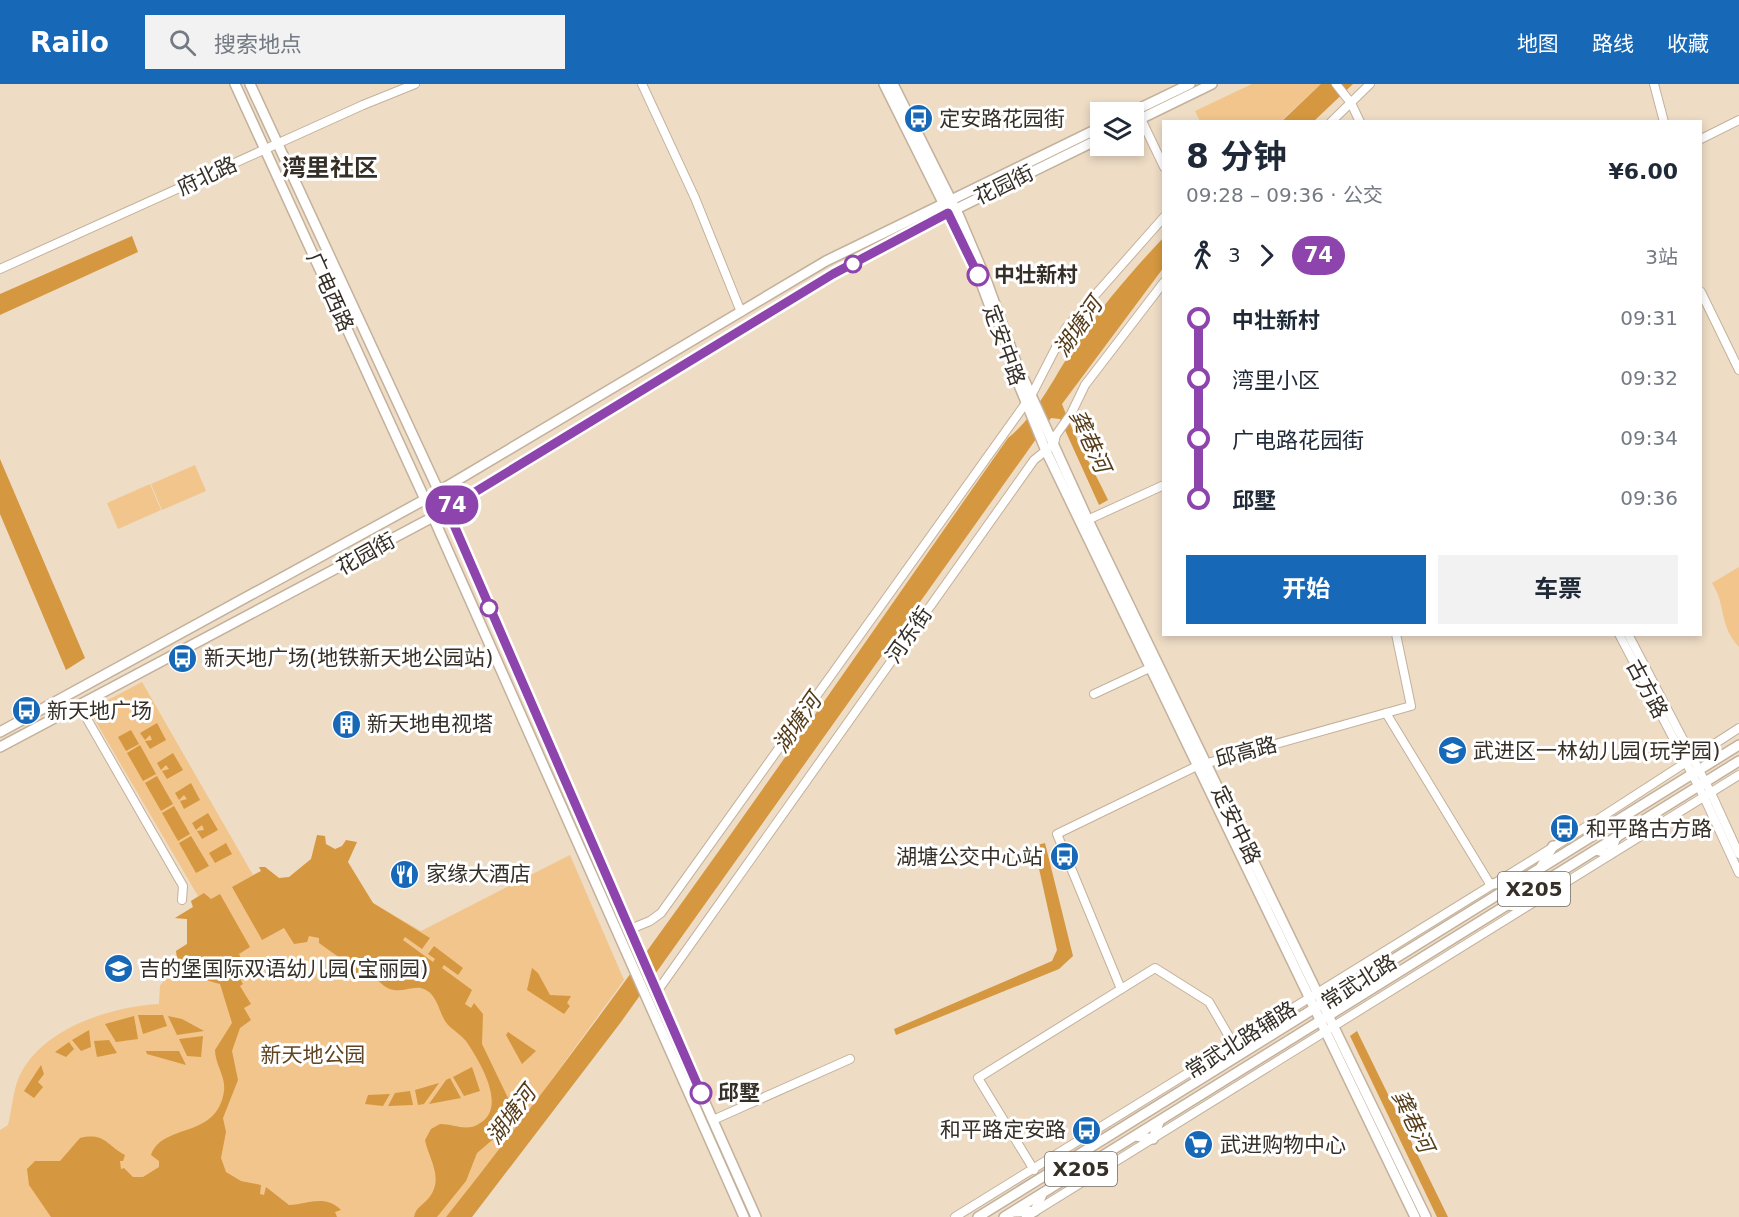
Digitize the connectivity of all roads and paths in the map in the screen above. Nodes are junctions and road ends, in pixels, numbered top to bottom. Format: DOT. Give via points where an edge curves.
graph roads {
  1 [pos="235,84"];
  2 [pos="250,84"];
  3 [pos="415,84"];
  4 [pos="642,84"];
  5 [pos="884,84"];
  6 [pos="893,84"];
  7 [pos="1191,84"];
  8 [pos="1212,84"];
  9 [pos="1336,84"];
  10 [pos="1370,84"];
  11 [pos="1654,84"];
  12 [pos="1351,103"];
  13 [pos="1144,106"];
  14 [pos="1144,117"];
  15 [pos="1333,120"];
  16 [pos="1359,120"];
  17 [pos="1663,120"];
  18 [pos="1739,120"];
  19 [pos="1090,132"];
  20 [pos="1144,132"];
  21 [pos="1702,138"];
  22 [pos="278,143"];
  23 [pos="1090,143"];
  24 [pos="266,148"];
  25 [pos="1162,164"];
  26 [pos="946,201"];
  27 [pos="952,211"];
  28 [pos="1162,219"];
  29 [pos="0,269"];
  30 [pos="1162,285"];
  31 [pos="1702,294"];
  32 [pos="741,312"];
  33 [pos="1739,370"];
  34 [pos="1029,403"];
  35 [pos="1049,441"];
  36 [pos="1162,486"];
  37 [pos="439,491"];
  38 [pos="424,500"];
  39 [pos="447,509"];
  40 [pos="433,517"];
  41 [pos="1085,521"];
  42 [pos="1396,636"];
  43 [pos="1620,636"];
  44 [pos="1629,636"];
  45 [pos="1154,666"];
  46 [pos="1094,694"];
  47 [pos="79,705"];
  48 [pos="1386,713"];
  49 [pos="1739,728"];
  50 [pos="0,732"];
  51 [pos="1739,745"];
  52 [pos="0,747"];
  53 [pos="1688,760"];
  54 [pos="1739,761"];
  55 [pos="1201,764"];
  56 [pos="1695,772"];
  57 [pos="1739,775"];
  58 [pos="1701,784"];
  59 [pos="1711,793"];
  60 [pos="1704,797"];
  61 [pos="1616,837"];
  62 [pos="1553,846"];
  63 [pos="1596,850"];
  64 [pos="1610,854"];
  65 [pos="1739,854"];
  66 [pos="1540,869"];
  67 [pos="1739,873"];
  68 [pos="1518,883"];
  69 [pos="1490,884"];
  70 [pos="1530,891"];
  71 [pos="182,900"];
  72 [pos="1508,905"];
  73 [pos="1523,907"];
  74 [pos="628,930"];
  75 [pos="654,988"];
  76 [pos="1121,989"];
  77 [pos="1313,996"];
  78 [pos="1319,1007"];
  79 [pos="1325,1020"];
  80 [pos="1330,1030"];
  81 [pos="1234,1045"];
  82 [pos="850,1059"];
  83 [pos="713,1120"];
  84 [pos="1159,1122"];
  85 [pos="1136,1136"];
  86 [pos="1153,1139"];
  87 [pos="1034,1170"];
  88 [pos="1042,1194"];
  89 [pos="1008,1214"];
  90 [pos="1037,1214"];
  91 [pos="744,1217"];
  92 [pos="756,1217"];
  93 [pos="955,1217"];
  94 [pos="978,1217"];
  95 [pos="1026,1217"];
  96 [pos="1415,1217"];
  97 [pos="1426,1217"];
  1 -- 24 [label="main road, 广电西路"];
  2 -- 22 [label="main road, 广电西路"];
  3 -- 22 [label="street, 府北路"];
  4 -- 32 [label="street" via="695,198"];
  5 -- 26 [label="main road, 定安中路"];
  6 -- 26 [label="main road, 定安中路"];
  7 -- 13 [label="main road"];
  8 -- 14 [label="main road"];
  9 -- 12 [label="street"];
  10 -- 12 [label="street"];
  11 -- 17 [label="street"];
  12 -- 15 [label="street"];
  12 -- 16 [label="street"];
  18 -- 21 [label="street"];
  19 -- 26 [label="main road, 花园街"];
  20 -- 25 [label="street"];
  22 -- 24 [label="street, 府北路"];
  22 -- 37 [label="main road, 广电西路"];
  23 -- 27 [label="main road, 花园街"];
  24 -- 29 [label="street, 府北路"];
  24 -- 38 [label="main road, 广电西路"];
  26 -- 27 [label="main road, 定安中路"];
  26 -- 32 [label="main road, 花园街" via="826,261"];
  27 -- 34 [label="main road, 定安中路"];
  27 -- 39 [label="main road, 花园街" via="833,274"];
  28 -- 34 [label="street" via="1066,328"];
  30 -- 35 [label="street, 河东街" via="1085,385 1071,414"];
  31 -- 33 [label="street"];
  32 -- 37 [label="main road, 花园街"];
  34 -- 35 [label="main road, 定安中路"];
  34 -- 74 [label="street" via="661,913"];
  35 -- 41 [label="main road, 定安中路"];
  35 -- 75 [label="street, 河东街"];
  36 -- 41 [label="street"];
  37 -- 38 [label="main road, 花园街"];
  37 -- 39 [label="main road, 广电西路"];
  38 -- 40 [label="main road, 广电西路"];
  38 -- 50 [label="main road, 花园街"];
  39 -- 40 [label="main road, 花园街"];
  39 -- 74 [label="main road"];
  40 -- 47 [label="main road, 花园街"];
  40 -- 91 [label="main road, 广电西路"];
  41 -- 45 [label="main road, 定安中路"];
  42 -- 48 [label="street, 邱高路" via="1411,706"];
  43 -- 53 [label="street, 古方路"];
  44 -- 53 [label="street, 古方路"];
  45 -- 46 [label="street"];
  45 -- 55 [label="main road, 定安中路"];
  47 -- 52 [label="main road, 花园街"];
  47 -- 71 [label="street" via="183,886"];
  48 -- 55 [label="street, 邱高路"];
  48 -- 69 [label="street"];
  49 -- 53 [label="street, 常武北路辅路"];
  51 -- 56 [label="main road, 常武北路 / X205"];
  53 -- 56 [label="street, 古方路"];
  53 -- 62 [label="street, 常武北路辅路"];
  54 -- 58 [label="main road, 常武北路 / X205"];
  55 -- 76 [label="street, 邱高路" via="1057,834"];
  55 -- 77 [label="main road, 定安中路"];
  56 -- 58 [label="street, 古方路"];
  56 -- 66 [label="main road, 常武北路 / X205"];
  57 -- 59 [label="street, 常武北路辅路"];
  58 -- 59 [label="street, 古方路"];
  58 -- 60 [label="street, 古方路"];
  58 -- 61 [label="main road, 常武北路 / X205"];
  59 -- 60 [label="street, 常武北路辅路"];
  59 -- 65 [label="street, 古方路"];
  60 -- 64 [label="street, 常武北路辅路"];
  60 -- 67 [label="street, 古方路"];
  61 -- 63 [label="main road, 常武北路 / X205"];
  61 -- 64 [label="main road"];
  62 -- 66 [label="main road"];
  62 -- 69 [label="street, 常武北路辅路"];
  63 -- 64 [label="main road"];
  63 -- 70 [label="main road, 常武北路 / X205"];
  64 -- 73 [label="street, 常武北路辅路"];
  66 -- 68 [label="main road, 常武北路 / X205"];
  68 -- 69 [label="main road"];
  68 -- 78 [label="main road, 常武北路 / X205"];
  69 -- 77 [label="street, 常武北路辅路"];
  70 -- 72 [label="main road, 常武北路 / X205"];
  70 -- 73 [label="main road"];
  72 -- 73 [label="main road"];
  72 -- 79 [label="main road, 常武北路 / X205"];
  73 -- 80 [label="street, 常武北路辅路"];
  74 -- 75 [label="main road"];
  75 -- 83 [label="main road"];
  76 -- 81 [label="street" via="1155,968 1209,1002"];
  76 -- 87 [label="street" via="978,1078"];
  77 -- 78 [label="main road, 定安中路"];
  77 -- 81 [label="street, 常武北路辅路"];
  78 -- 79 [label="main road, 定安中路"];
  78 -- 94 [label="main road, 常武北路 / X205"];
  79 -- 80 [label="main road, 定安中路"];
  79 -- 84 [label="main road, 常武北路 / X205"];
  80 -- 86 [label="street, 常武北路辅路"];
  80 -- 96 [label="main road, 定安中路"];
  80 -- 97 [label="main road, 定安中路"];
  81 -- 87 [label="street, 常武北路辅路"];
  82 -- 83 [label="street"];
  83 -- 92 [label="main road"];
  84 -- 85 [label="main road, 常武北路 / X205"];
  84 -- 86 [label="main road"];
  85 -- 86 [label="main road"];
  85 -- 88 [label="main road, 常武北路 / X205"];
  86 -- 90 [label="street, 常武北路辅路"];
  87 -- 93 [label="street, 常武北路辅路"];
  88 -- 89 [label="main road, 常武北路 / X205"];
  88 -- 90 [label="main road"];
  89 -- 90 [label="main road"];
  90 -- 95 [label="street, 常武北路辅路"];
}
